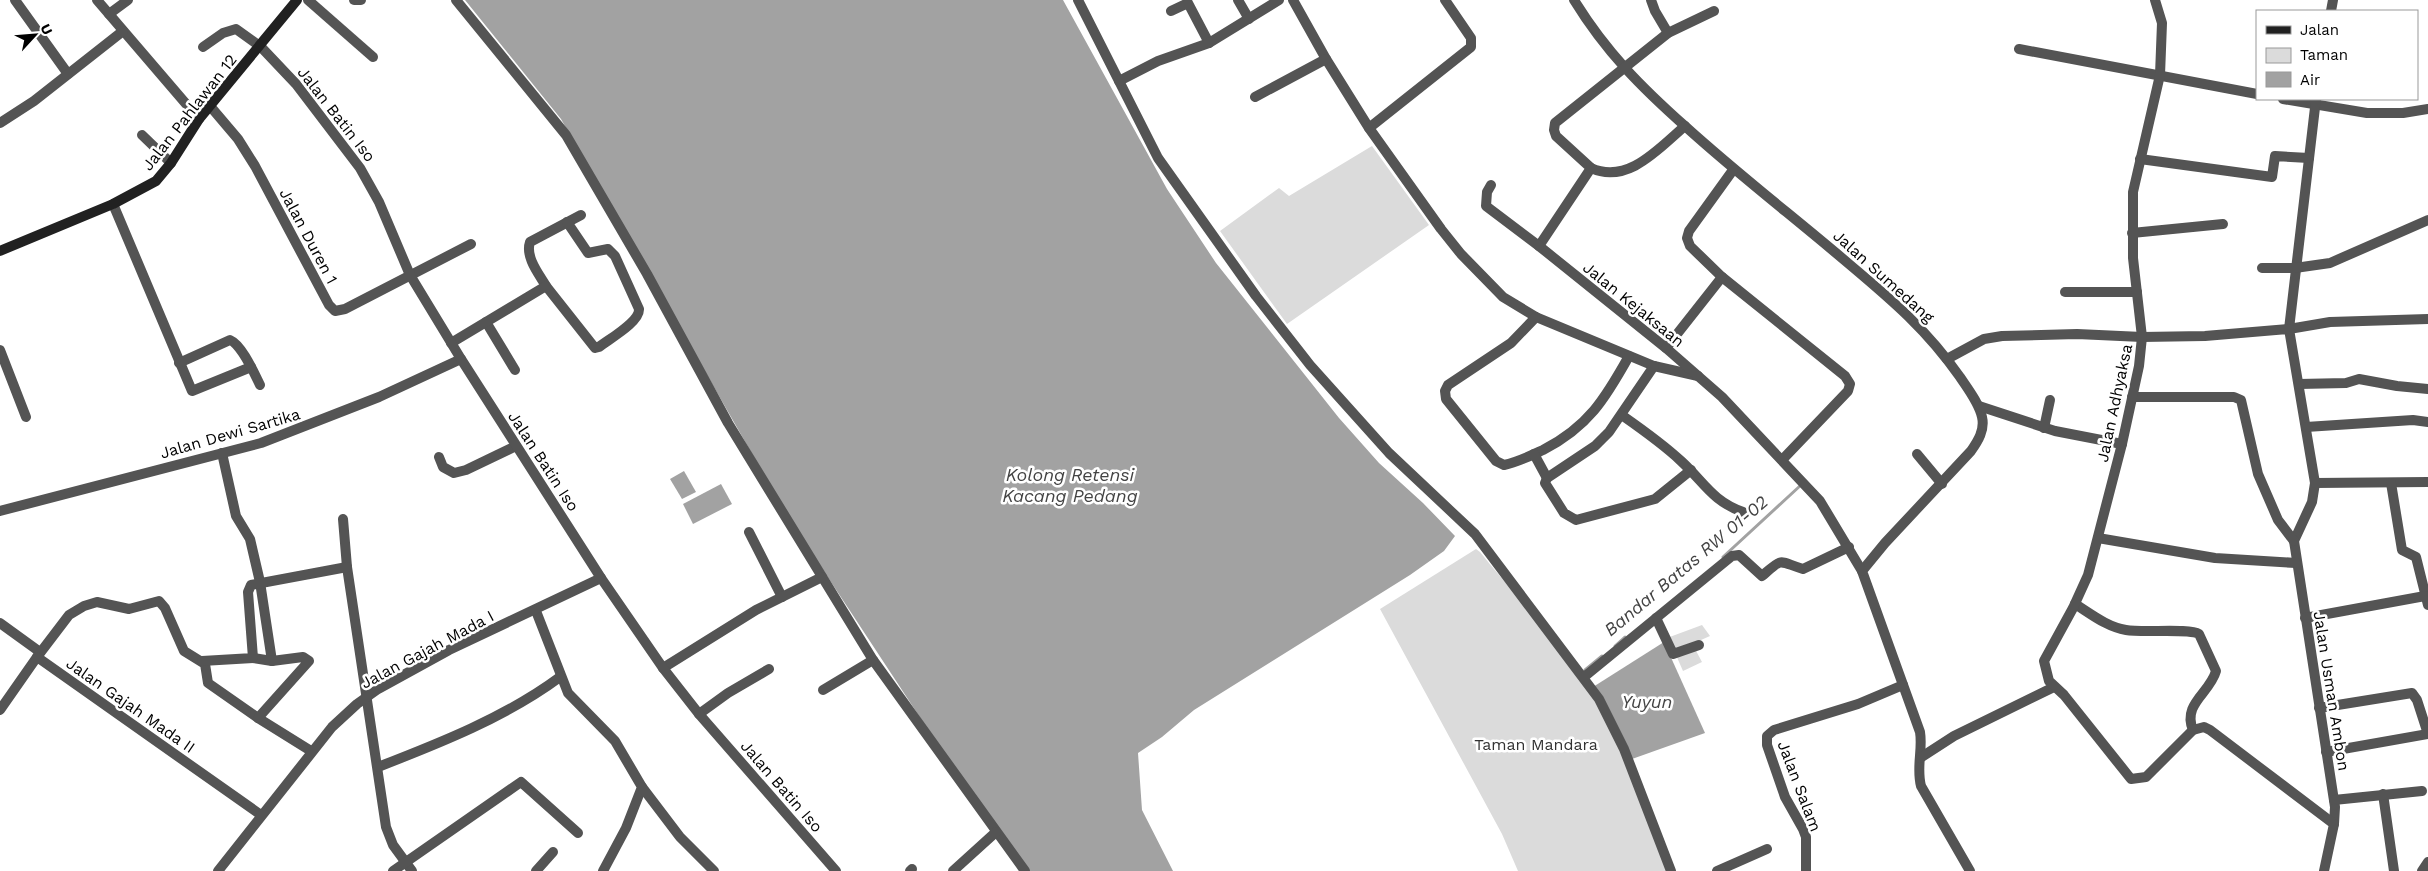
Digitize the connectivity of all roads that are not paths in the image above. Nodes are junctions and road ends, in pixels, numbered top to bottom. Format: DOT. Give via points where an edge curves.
graph roads {
  1 [pos="15,0"];
  2 [pos="97,0"];
  3 [pos="128,0"];
  4 [pos="297,0"];
  5 [pos="308,0"];
  6 [pos="354,0"];
  7 [pos="361,0"];
  8 [pos="456,0"];
  9 [pos="1078,0"];
  10 [pos="1238,0"];
  11 [pos="1279,0"];
  12 [pos="1293,0"];
  13 [pos="1445,0"];
  14 [pos="1574,0"];
  15 [pos="1651,0"];
  16 [pos="2156,0"];
  17 [pos="1189,1"];
  18 [pos="1714,10"];
  19 [pos="1171,11"];
  20 [pos="109,14"];
  21 [pos="1250,19"];
  22 [pos="123,30"];
  23 [pos="1668,33"];
  24 [pos="1209,43"];
  25 [pos="261,46"];
  26 [pos="203,47"];
  27 [pos="2018,49"];
  28 [pos="373,57"];
  29 [pos="1326,59"];
  30 [pos="1622,68"];
  31 [pos="68,74"];
  32 [pos="2160,75"];
  33 [pos="1119,80"];
  34 [pos="2256,94"];
  35 [pos="1255,98"];
  36 [pos="2294,100"];
  37 [pos="2316,102"];
  38 [pos="210,106"];
  39 [pos="2428,109"];
  40 [pos="199,119"];
  41 [pos="0,123"];
  42 [pos="1685,126"];
  43 [pos="1369,128"];
  44 [pos="142,135"];
  45 [pos="2309,158"];
  46 [pos="2140,159"];
  47 [pos="171,162"];
  48 [pos="1591,168"];
  49 [pos="1733,170"];
  50 [pos="1491,185"];
  51 [pos="113,204"];
  52 [pos="581,215"];
  53 [pos="2428,220"];
  54 [pos="567,222"];
  55 [pos="2223,224"];
  56 [pos="2132,233"];
  57 [pos="471,244"];
  58 [pos="1539,246"];
  59 [pos="0,251"];
  60 [pos="2262,268"];
  61 [pos="2295,268"];
  62 [pos="410,275"];
  63 [pos="1722,277"];
  64 [pos="546,286"];
  65 [pos="2065,292"];
  66 [pos="2137,292"];
  67 [pos="1536,317"];
  68 [pos="2428,320"];
  69 [pos="486,322"];
  70 [pos="2289,330"];
  71 [pos="2142,337"];
  72 [pos="451,343"];
  73 [pos="1666,348"];
  74 [pos="0,350"];
  75 [pos="1629,356"];
  76 [pos="461,359"];
  77 [pos="1947,360"];
  78 [pos="179,363"];
  79 [pos="1654,366"];
  80 [pos="251,367"];
  81 [pos="515,370"];
  82 [pos="1699,376"];
  83 [pos="2299,384"];
  84 [pos="260,385"];
  85 [pos="2428,389"];
  86 [pos="2132,397"];
  87 [pos="2050,400"];
  88 [pos="1979,406"];
  89 [pos="1622,416"];
  90 [pos="26,417"];
  91 [pos="2428,422"];
  92 [pos="2306,426"];
  93 [pos="2044,428"];
  94 [pos="2122,444"];
  95 [pos="516,446"];
  96 [pos="222,453"];
  97 [pos="1534,454"];
  98 [pos="1917,454"];
  99 [pos="439,457"];
  100 [pos="1782,460"];
  101 [pos="1691,470"];
  102 [pos="1547,478"];
  103 [pos="2428,482"];
  104 [pos="2315,483"];
  105 [pos="2391,483"];
  106 [pos="1942,484"];
  107 [pos="0,511"];
  108 [pos="1743,512"];
  109 [pos="343,518"];
  110 [pos="749,532"];
  111 [pos="2098,538"];
  112 [pos="2294,541"];
  113 [pos="1849,547"];
  114 [pos="2296,562"];
  115 [pos="347,567"];
  116 [pos="1862,571"];
  117 [pos="822,576"];
  118 [pos="601,578"];
  119 [pos="260,582"];
  120 [pos="782,597"];
  121 [pos="2427,600"];
  122 [pos="2075,604"];
  123 [pos="536,611"];
  124 [pos="1656,618"];
  125 [pos="2305,618"];
  126 [pos="0,623"];
  127 [pos="1699,645"];
  128 [pos="39,655"];
  129 [pos="253,658"];
  130 [pos="873,660"];
  131 [pos="202,661"];
  132 [pos="272,661"];
  133 [pos="663,668"];
  134 [pos="769,669"];
  135 [pos="560,677"];
  136 [pos="1584,677"];
  137 [pos="2052,684"];
  138 [pos="1903,686"];
  139 [pos="823,690"];
  140 [pos="367,696"];
  141 [pos="2319,708"];
  142 [pos="0,710"];
  143 [pos="699,714"];
  144 [pos="258,718"];
  145 [pos="2193,730"];
  146 [pos="2428,734"];
  147 [pos="311,751"];
  148 [pos="2326,752"];
  149 [pos="1920,758"];
  150 [pos="378,767"];
  151 [pos="642,787"];
  152 [pos="2422,791"];
  153 [pos="2383,794"];
  154 [pos="2334,800"];
  155 [pos="261,814"];
  156 [pos="2334,824"];
  157 [pos="996,832"];
  158 [pos="578,833"];
  159 [pos="1767,849"];
  160 [pos="553,852"];
  161 [pos="404,861"];
  162 [pos="2428,862"];
  163 [pos="1023,870"];
  164 [pos="218,871"];
  165 [pos="393,871"];
  166 [pos="412,871"];
  167 [pos="536,871"];
  168 [pos="603,871"];
  169 [pos="714,871"];
  170 [pos="836,871"];
  171 [pos="953,871"];
  172 [pos="1670,871"];
  173 [pos="1717,871"];
  174 [pos="1806,871"];
  175 [pos="1970,871"];
  176 [pos="2324,871"];
  177 [pos="2394,871"];
  178 [pos="2422,871"];
  1 -- 31 [label="street"];
  2 -- 20 [label="street"];
  3 -- 20 [label="street"];
  4 -- 25 [label="main road, Jalan Pahlawan 12"];
  5 -- 28 [label="street"];
  6 -- 7 [label="street"];
  8 -- 117 [label="street" via="566,135 728,423"];
  9 -- 33 [label="street"];
  10 -- 21 [label="street"];
  11 -- 21 [label="street"];
  12 -- 29 [label="street"];
  13 -- 43 [label="street" via="1472,38 1471,47"];
  14 -- 30 [label="street, Jalan Sumedang"];
  15 -- 23 [label="street"];
  16 -- 32 [label="street, Jalan Adhyaksa" via="2162,24"];
  17 -- 19 [label="street"];
  17 -- 24 [label="street"];
  18 -- 23 [label="street"];
  20 -- 22 [label="street"];
  21 -- 24 [label="street"];
  22 -- 31 [label="street"];
  22 -- 40 [label="street"];
  23 -- 30 [label="street"];
  24 -- 33 [label="street" via="1158,61"];
  25 -- 26 [label="street, Jalan Batin Iso" via="236,29 223,33"];
  25 -- 38 [label="main road, Jalan Pahlawan 12"];
  25 -- 62 [label="street, Jalan Batin Iso" via="296,84 360,168 379,202"];
  27 -- 32 [label="street"];
  29 -- 35 [label="street"];
  29 -- 43 [label="street"];
  30 -- 42 [label="street, Jalan Sumedang"];
  30 -- 48 [label="street" via="1555,123 1556,136"];
  31 -- 41 [label="street"];
  32 -- 34 [label="street"];
  32 -- 46 [label="street, Jalan Adhyaksa"];
  33 -- 136 [label="street" via="1158,158 1280,327 1389,453 1475,534"];
  36 -- 37 [label="street"];
  37 -- 39 [label="street" via="2381,114"];
  37 -- 45 [label="street"];
  38 -- 40 [label="main road, Jalan Pahlawan 12"];
  38 -- 62 [label="street, Jalan Duren 1" via="238,139 255,166 332,308 338,312"];
  40 -- 47 [label="main road, Jalan Pahlawan 12"];
  42 -- 48 [label="street" via="1630,170 1602,173"];
  42 -- 49 [label="street, Jalan Sumedang"];
  43 -- 67 [label="street" via="1461,254 1503,297"];
  44 -- 47 [label="street"];
  45 -- 46 [label="street" via="2275,156 2272,177"];
  45 -- 61 [label="street"];
  46 -- 56 [label="street, Jalan Adhyaksa" via="2132,192"];
  47 -- 51 [label="main road, Jalan Pahlawan 12" via="156,180"];
  48 -- 58 [label="street"];
  49 -- 63 [label="street" via="1687,238 1690,246"];
  49 -- 77 [label="street, Jalan Sumedang" via="1890,298 1915,321"];
  50 -- 58 [label="street, Jalan Kejaksaan" via="1486,192 1486,206"];
  51 -- 59 [label="main road, Jalan Pahlawan 12"];
  51 -- 78 [label="street"];
  52 -- 54 [label="street"];
  53 -- 61 [label="street" via="2330,263"];
  54 -- 64 [label="street" via="530,242 531,259"];
  54 -- 64 [label="street" via="588,254 610,250 640,312 625,329 595,348"];
  55 -- 56 [label="street"];
  56 -- 66 [label="street, Jalan Adhyaksa"];
  57 -- 62 [label="street"];
  58 -- 73 [label="street, Jalan Kejaksaan"];
  60 -- 61 [label="street"];
  61 -- 70 [label="street"];
  62 -- 72 [label="street, Jalan Batin Iso"];
  63 -- 73 [label="street"];
  63 -- 100 [label="street" via="1845,376 1850,384 1848,391"];
  64 -- 69 [label="street"];
  65 -- 66 [label="street"];
  66 -- 71 [label="street, Jalan Adhyaksa"];
  67 -- 75 [label="street"];
  67 -- 97 [label="street" via="1511,343 1448,385 1445,391 1446,399 1496,461 1504,465"];
  68 -- 70 [label="street" via="2330,322"];
  69 -- 72 [label="street"];
  69 -- 81 [label="street"];
  70 -- 71 [label="street"];
  70 -- 83 [label="street"];
  71 -- 77 [label="street" via="2077,334 2002,336 1984,339"];
  71 -- 86 [label="street, Jalan Adhyaksa"];
  72 -- 76 [label="street, Jalan Batin Iso"];
  73 -- 82 [label="street, Jalan Kejaksaan"];
  74 -- 90 [label="street"];
  75 -- 79 [label="street"];
  75 -- 97 [label="street" via="1580,428"];
  76 -- 95 [label="street, Jalan Batin Iso"];
  76 -- 96 [label="street, Jalan Dewi Sartika" via="324,420"];
  77 -- 88 [label="street, Jalan Sumedang"];
  78 -- 80 [label="street" via="230,340"];
  78 -- 80 [label="street" via="193,392"];
  79 -- 82 [label="street"];
  79 -- 89 [label="street"];
  80 -- 84 [label="street"];
  82 -- 100 [label="street, Jalan Kejaksaan"];
  83 -- 85 [label="street" via="2346,383 2359,379"];
  83 -- 92 [label="street"];
  86 -- 94 [label="street, Jalan Adhyaksa"];
  86 -- 112 [label="street" via="2234,397 2241,400 2258,474 2273,511"];
  87 -- 93 [label="street"];
  88 -- 93 [label="street"];
  88 -- 106 [label="street, Jalan Sumedang" via="1983,426 1979,440"];
  89 -- 101 [label="street" via="1654,437"];
  89 -- 102 [label="street" via="1595,446"];
  91 -- 92 [label="street"];
  92 -- 104 [label="street"];
  93 -- 94 [label="street"];
  94 -- 111 [label="street, Jalan Adhyaksa"];
  95 -- 99 [label="street" via="454,473 444,467"];
  95 -- 118 [label="street, Jalan Batin Iso"];
  96 -- 107 [label="street, Jalan Dewi Sartika"];
  96 -- 119 [label="street" via="236,516 250,540"];
  97 -- 102 [label="street"];
  98 -- 106 [label="street"];
  100 -- 113 [label="street, Jalan Kejaksaan" via="1820,501"];
  101 -- 102 [label="street" via="1655,499 1576,520 1564,513 1545,483"];
  101 -- 108 [label="street" via="1720,501"];
  103 -- 105 [label="street"];
  104 -- 105 [label="street"];
  104 -- 112 [label="street" via="2312,502"];
  105 -- 121 [label="street" via="2402,550 2416,557"];
  106 -- 116 [label="street, Jalan Sumedang"];
  109 -- 115 [label="street"];
  110 -- 120 [label="street"];
  111 -- 114 [label="street" via="2215,558"];
  111 -- 122 [label="street, Jalan Adhyaksa" via="2088,575"];
  112 -- 114 [label="street, Jalan Usman Ambon"];
  113 -- 116 [label="street, Jalan Kejaksaan"];
  113 -- 124 [label="street" via="1803,569 1784,560 1762,576 1739,555 1732,556"];
  114 -- 125 [label="street, Jalan Usman Ambon"];
  115 -- 119 [label="street"];
  115 -- 140 [label="street"];
  116 -- 138 [label="street"];
  117 -- 120 [label="street"];
  117 -- 130 [label="street"];
  118 -- 123 [label="street, Jalan Gajah Mada I"];
  118 -- 133 [label="street, Jalan Batin Iso"];
  119 -- 129 [label="street" via="251,585 248,592"];
  119 -- 132 [label="street"];
  120 -- 133 [label="street"];
  121 -- 125 [label="street"];
  122 -- 137 [label="street, Jalan Adhyaksa" via="2044,661"];
  122 -- 145 [label="street" via="2124,630 2199,634 2216,671 2192,707"];
  123 -- 135 [label="street"];
  123 -- 140 [label="street, Jalan Gajah Mada I" via="449,650"];
  124 -- 127 [label="street" via="1672,654"];
  124 -- 136 [label="street"];
  125 -- 141 [label="street, Jalan Usman Ambon"];
  126 -- 128 [label="street, Jalan Gajah Mada II"];
  128 -- 131 [label="street" via="69,615 84,606 97,602 128,608 157,601 165,608 184,651"];
  128 -- 142 [label="street"];
  128 -- 155 [label="street, Jalan Gajah Mada II"];
  129 -- 131 [label="street"];
  129 -- 132 [label="street"];
  130 -- 139 [label="street"];
  130 -- 157 [label="street"];
  131 -- 144 [label="street" via="207,682"];
  132 -- 144 [label="street" via="304,657 309,661"];
  133 -- 143 [label="street, Jalan Batin Iso"];
  134 -- 143 [label="street"];
  135 -- 150 [label="street" via="486,720"];
  135 -- 151 [label="street" via="568,693 615,741"];
  136 -- 172 [label="street" via="1624,749"];
  137 -- 145 [label="street" via="2131,780 2146,776"];
  137 -- 149 [label="street" via="1954,736"];
  138 -- 149 [label="street" via="1920,732"];
  138 -- 174 [label="street, Jalan Salam" via="1858,704 1774,730 1767,736 1767,745 1786,798 1806,837"];
  140 -- 147 [label="street, Jalan Gajah Mada I" via="332,726"];
  140 -- 150 [label="street"];
  141 -- 146 [label="street" via="2412,693"];
  141 -- 148 [label="street, Jalan Usman Ambon"];
  143 -- 170 [label="street, Jalan Batin Iso"];
  144 -- 147 [label="street"];
  145 -- 156 [label="street" via="2204,727 2210,730"];
  146 -- 148 [label="street"];
  147 -- 155 [label="street, Jalan Gajah Mada I"];
  148 -- 154 [label="street, Jalan Usman Ambon"];
  149 -- 175 [label="street" via="1918,775 1921,786"];
  150 -- 161 [label="street" via="386,827 393,846"];
  151 -- 168 [label="street" via="626,828"];
  151 -- 169 [label="street" via="680,838"];
  152 -- 153 [label="street"];
  153 -- 154 [label="street"];
  153 -- 177 [label="street"];
  154 -- 156 [label="street, Jalan Usman Ambon"];
  155 -- 164 [label="street, Jalan Gajah Mada I"];
  156 -- 176 [label="street, Jalan Usman Ambon"];
  157 -- 163 [label="street"];
  157 -- 171 [label="street"];
  158 -- 161 [label="street" via="521,782"];
  159 -- 173 [label="street"];
  160 -- 167 [label="street"];
  161 -- 165 [label="street"];
  161 -- 166 [label="street"];
  162 -- 178 [label="street"];
}
